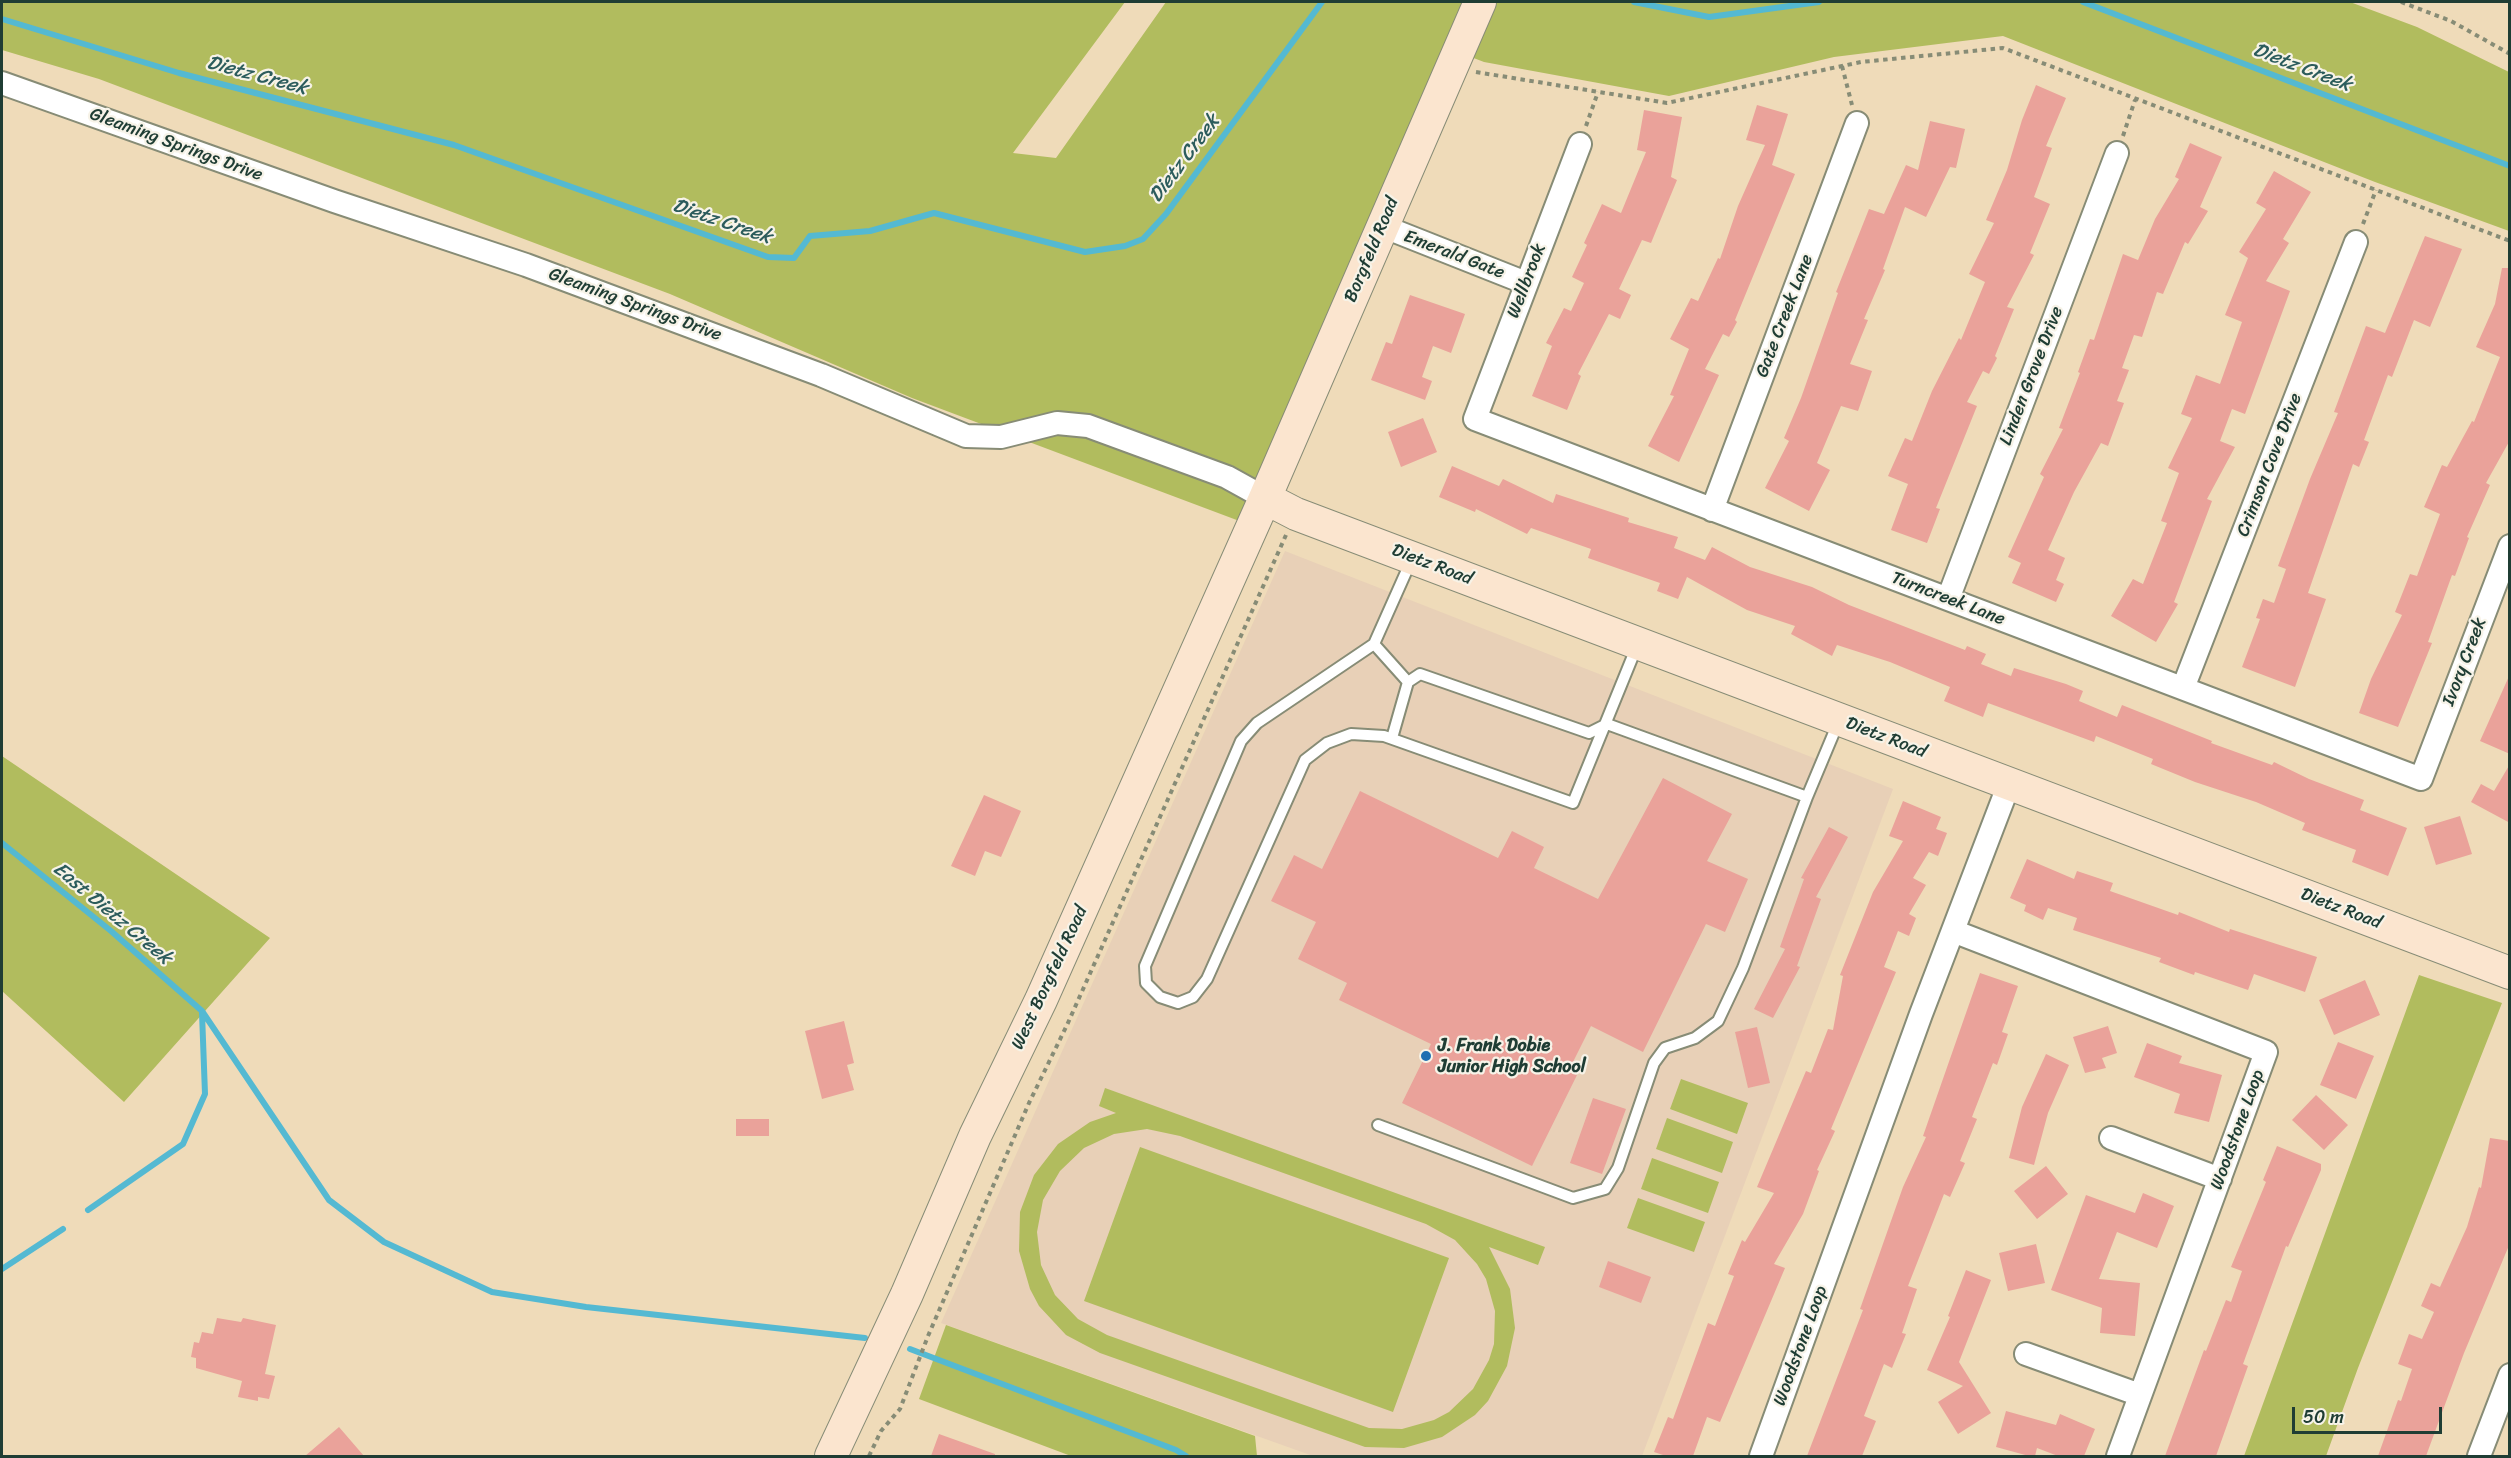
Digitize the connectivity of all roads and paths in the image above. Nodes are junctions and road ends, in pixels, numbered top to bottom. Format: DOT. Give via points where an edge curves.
graph roads {
  1 [pos="1480,2"];
  2 [pos="2401,2"];
  3 [pos="2421,2"];
  4 [pos="2418,8"];
  5 [pos="2510,54"];
  6 [pos="1468,62"];
  7 [pos="1842,66"];
  8 [pos="2,83"];
  9 [pos="1598,92"];
  10 [pos="2135,100"];
  11 [pos="1857,123"];
  12 [pos="1580,144"];
  13 [pos="2117,153"];
  14 [pos="2376,190"];
  15 [pos="1382,226"];
  16 [pos="2510,241"];
  17 [pos="2356,242"];
  18 [pos="1526,283"];
  19 [pos="1475,419"];
  20 [pos="1265,498"];
  21 [pos="1712,510"];
  22 [pos="1296,514"];
  23 [pos="2508,556"];
  24 [pos="1413,557"];
  25 [pos="1947,599"];
  26 [pos="1638,643"];
  27 [pos="1374,644"];
  28 [pos="1408,682"];
  29 [pos="2183,688"];
  30 [pos="1839,720"];
  31 [pos="1607,724"];
  32 [pos="1392,738"];
  33 [pos="2421,779"];
  34 [pos="2009,784"];
  35 [pos="1807,797"];
  36 [pos="1953,931"];
  37 [pos="2510,973"];
  38 [pos="1378,1125"];
  39 [pos="2111,1137"];
  40 [pos="2220,1179"];
  41 [pos="2026,1354"];
  42 [pos="2510,1375"];
  43 [pos="2140,1395"];
  44 [pos="2504,1410"];
  45 [pos="831,1456"];
  46 [pos="869,1456"];
  47 [pos="1761,1456"];
  48 [pos="2118,1456"];
  49 [pos="2479,1456"];
  1 -- 6 [label="street, Borgfeld Road"];
  2 -- 4 [label="path"];
  3 -- 4 [label="path"];
  4 -- 5 [label="path" via="2451,21"];
  6 -- 9 [label="path"];
  6 -- 15 [label="street, Borgfeld Road"];
  7 -- 9 [label="path" via="1667,103"];
  7 -- 10 [label="path" via="2003,48"];
  7 -- 11 [label="path"];
  8 -- 20 [label="street, Gleaming Springs Drive" via="526,265 821,375 966,436 1001,437 1057,423 1088,426 1227,477"];
  9 -- 12 [label="path"];
  10 -- 13 [label="path"];
  10 -- 14 [label="path"];
  11 -- 21 [label="street, Gate Creek Lane"];
  12 -- 18 [label="street, Wellbrook"];
  13 -- 25 [label="street, Linden Grove Drive"];
  14 -- 16 [label="path"];
  14 -- 17 [label="path"];
  15 -- 18 [label="street, Emerald Gate"];
  15 -- 20 [label="street, Borgfeld Road"];
  17 -- 29 [label="street, Crimson Cove Drive"];
  18 -- 19 [label="street, Wellbrook"];
  19 -- 21 [label="street, Turncreek Lane"];
  20 -- 22 [label="street, Dietz Road"];
  20 -- 45 [label="street, West Borgfeld Road" via="1041,1000 975,1136"];
  21 -- 25 [label="street, Turncreek Lane"];
  22 -- 24 [label="street, Dietz Road"];
  22 -- 46 [label="path" via="1029,1103 900,1409 881,1431"];
  23 -- 33 [label="street, Ivory Creek"];
  24 -- 26 [label="street, Dietz Road"];
  24 -- 27 [label="lane"];
  25 -- 29 [label="street, Turncreek Lane"];
  26 -- 30 [label="street, Dietz Road"];
  26 -- 31 [label="lane"];
  27 -- 28 [label="lane"];
  27 -- 32 [label="lane" via="1257,723 1241,741 1145,966 1146,983 1160,997 1178,1003 1193,997 1207,979 1305,760 1327,743 1351,734"];
  28 -- 31 [label="lane" via="1420,674 1590,733"];
  28 -- 32 [label="lane"];
  29 -- 33 [label="street, Turncreek Lane"];
  30 -- 34 [label="street, Dietz Road"];
  30 -- 35 [label="lane"];
  31 -- 32 [label="lane" via="1573,803"];
  31 -- 35 [label="lane"];
  34 -- 36 [label="street, Woodstone Loop"];
  34 -- 37 [label="street, Dietz Road"];
  35 -- 38 [label="lane" via="1743,968 1718,1021 1695,1038 1665,1048 1654,1063 1618,1167 1605,1189 1573,1198"];
  36 -- 40 [label="street, Woodstone Loop" via="2266,1052"];
  36 -- 47 [label="street, Woodstone Loop"];
  39 -- 40 [label="street"];
  40 -- 43 [label="street, Woodstone Loop"];
  41 -- 43 [label="street"];
  42 -- 44 [label="street"];
  43 -- 48 [label="street, Woodstone Loop"];
  44 -- 49 [label="street"];
}
